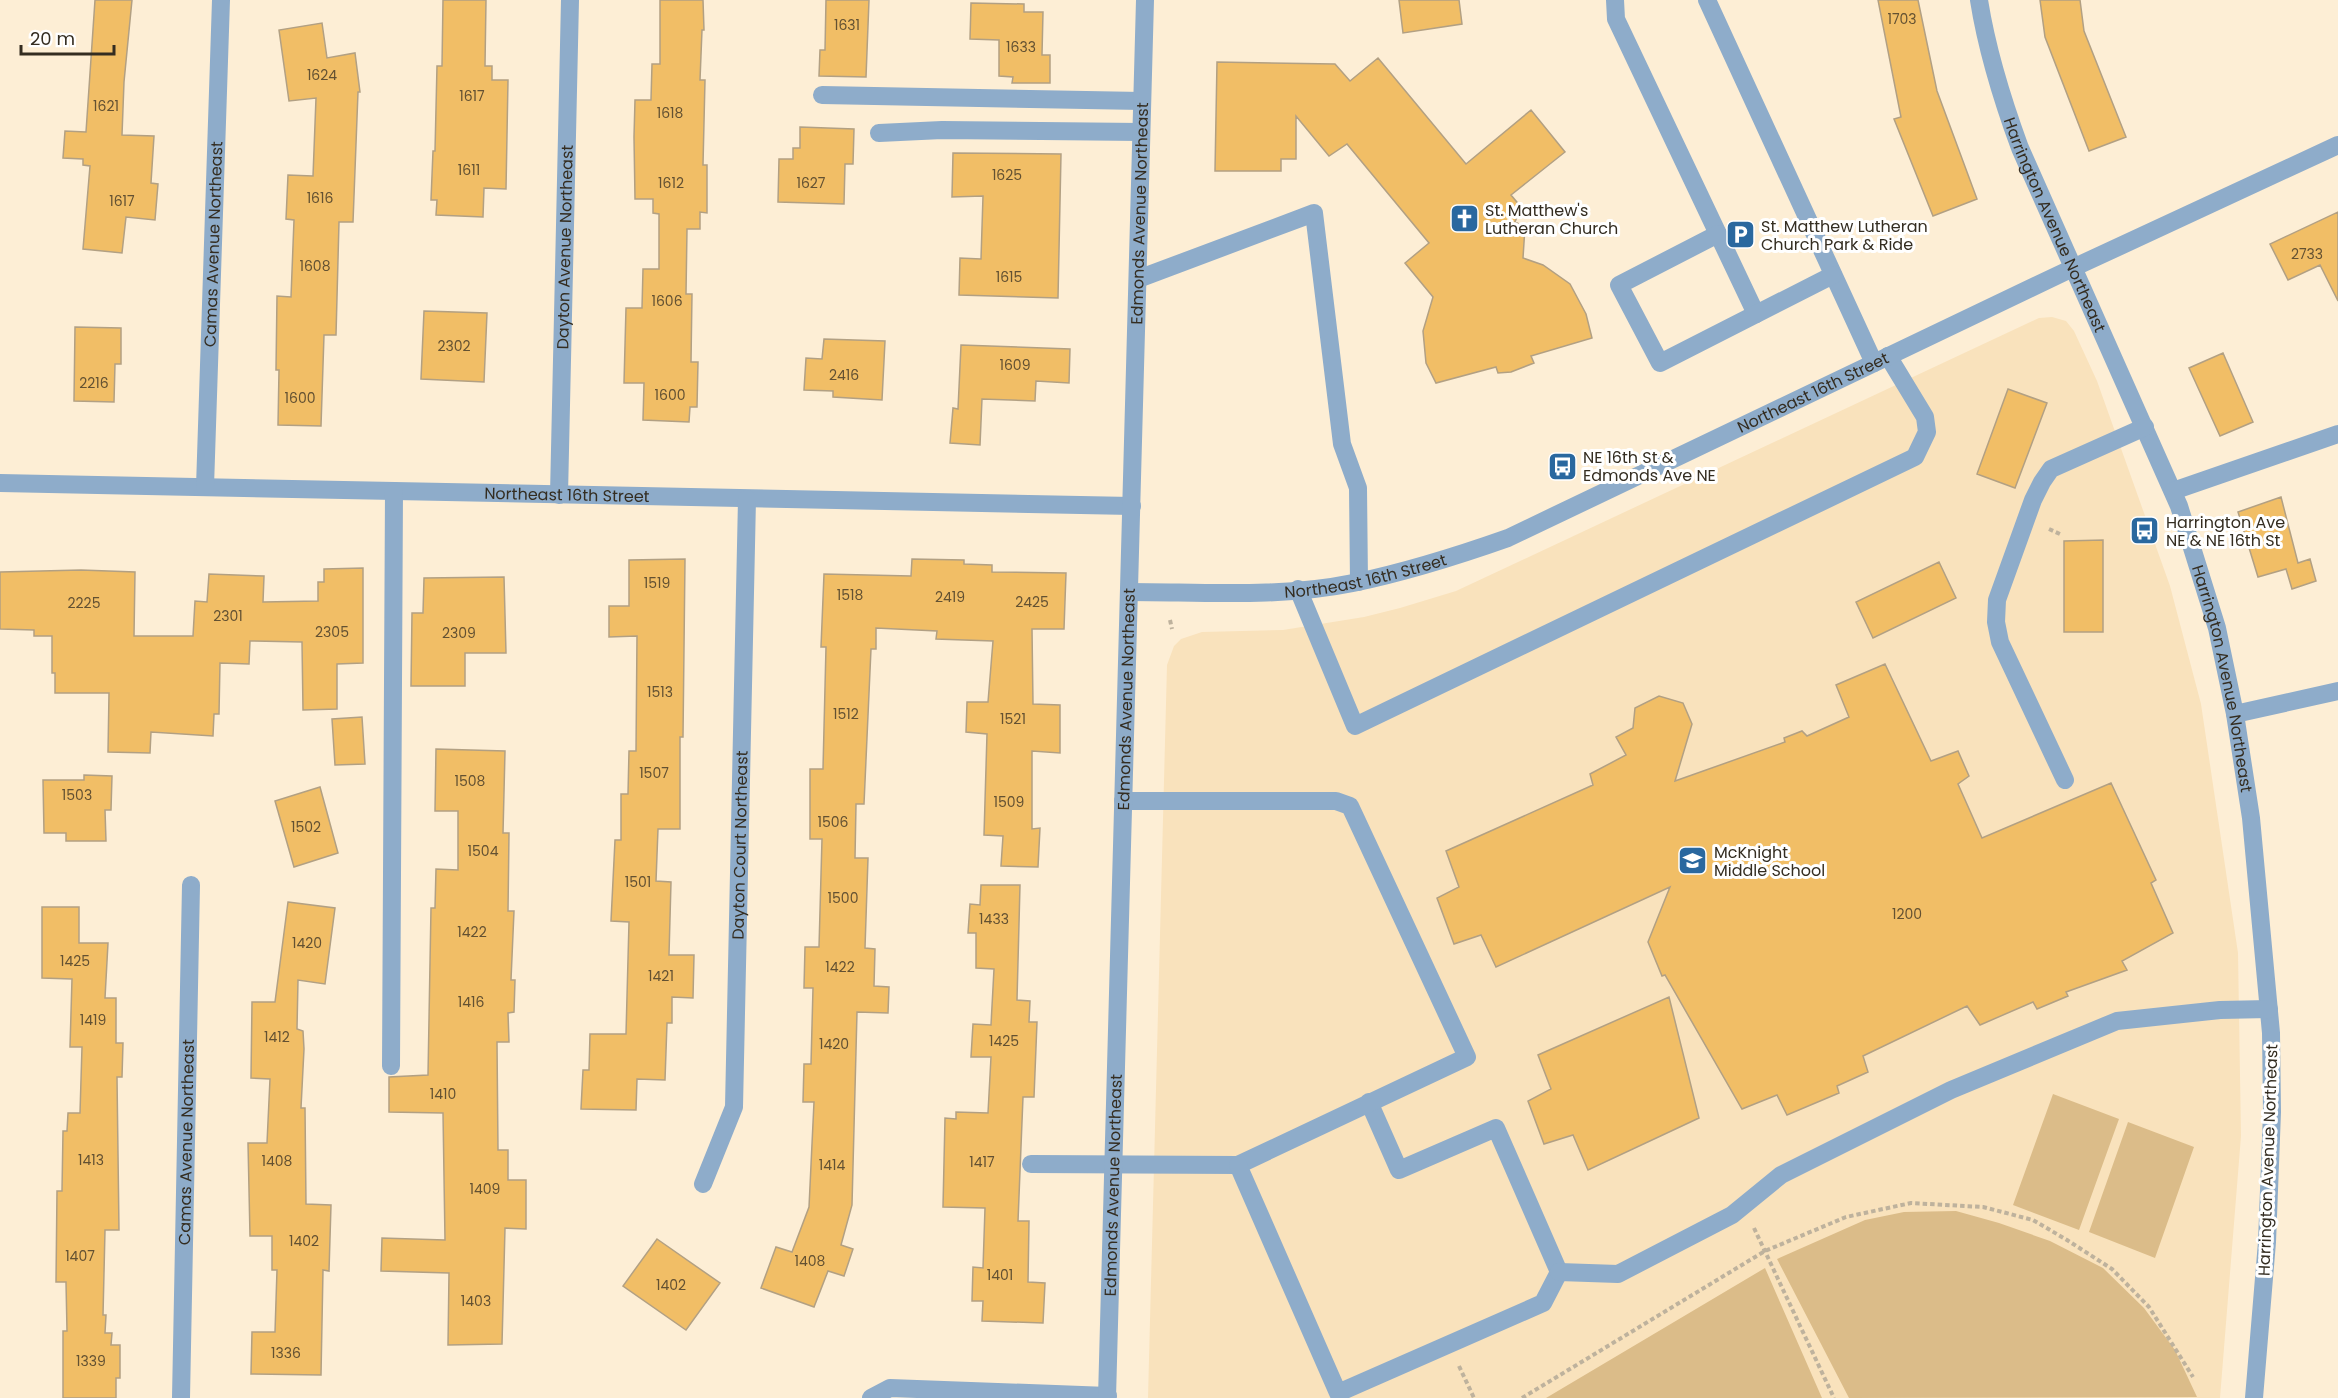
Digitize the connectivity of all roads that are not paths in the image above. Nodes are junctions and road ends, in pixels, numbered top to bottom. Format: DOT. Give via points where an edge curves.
graph roads {
  1 [pos="221,0"];
  2 [pos="570,0"];
  3 [pos="1144,0"];
  4 [pos="1615,0"];
  5 [pos="1707,0"];
  6 [pos="1979,0"];
  7 [pos="822,95"];
  8 [pos="1142,101"];
  9 [pos="1141,132"];
  10 [pos="879,133"];
  11 [pos="2338,146"];
  12 [pos="1718,234"];
  13 [pos="2075,267"];
  14 [pos="1833,274"];
  15 [pos="1138,279"];
  16 [pos="1756,314"];
  17 [pos="1881,359"];
  18 [pos="2145,427"];
  19 [pos="2338,434"];
  20 [pos="0,483"];
  21 [pos="205,487"];
  22 [pos="393,491"];
  23 [pos="2173,491"];
  24 [pos="559,495"];
  25 [pos="747,499"];
  26 [pos="1132,506"];
  27 [pos="1359,582"];
  28 [pos="1298,589"];
  29 [pos="1129,592"];
  30 [pos="2338,691"];
  31 [pos="2235,714"];
  32 [pos="2065,780"];
  33 [pos="1124,801"];
  34 [pos="191,885"];
  35 [pos="2269,1009"];
  36 [pos="390,1066"];
  37 [pos="1369,1102"];
  38 [pos="1031,1164"];
  39 [pos="1115,1164"];
  40 [pos="1238,1165"];
  41 [pos="703,1184"];
  42 [pos="1559,1272"];
  43 [pos="959,1394"];
  44 [pos="1108,1397"];
  45 [pos="181,1398"];
  46 [pos="872,1398"];
  47 [pos="2254,1398"];
  1 -- 21 [label="street, Camas Avenue Northeast"];
  2 -- 24 [label="street, Dayton Avenue Northeast"];
  3 -- 8 [label="street, Edmonds Avenue Northeast"];
  4 -- 12 [label="street" via="1616,19"];
  5 -- 14 [label="street"];
  6 -- 13 [label="street, Harrington Avenue Northeast" via="2004,105"];
  7 -- 8 [label="street"];
  8 -- 9 [label="street, Edmonds Avenue Northeast"];
  9 -- 10 [label="street"];
  9 -- 15 [label="street, Edmonds Avenue Northeast"];
  11 -- 13 [label="street, Northeast 16th Street"];
  12 -- 16 [label="street"];
  12 -- 16 [label="street" via="1619,285 1660,363"];
  13 -- 17 [label="street, Northeast 16th Street"];
  13 -- 18 [label="street, Harrington Avenue Northeast"];
  14 -- 16 [label="street"];
  14 -- 17 [label="street"];
  15 -- 26 [label="street, Edmonds Avenue Northeast"];
  15 -- 27 [label="street" via="1314,213 1342,444 1358,488"];
  17 -- 27 [label="street, Northeast 16th Street" via="1508,538 1432,565"];
  17 -- 28 [label="street" via="1925,417 1927,432 1915,457 1355,726"];
  18 -- 23 [label="street, Harrington Avenue Northeast"];
  18 -- 32 [label="street" via="2051,469 2033,500 1997,600 2000,642"];
  19 -- 23 [label="street"];
  20 -- 21 [label="street, Northeast 16th Street"];
  21 -- 22 [label="street, Northeast 16th Street"];
  22 -- 24 [label="street, Northeast 16th Street"];
  22 -- 36 [label="street"];
  23 -- 31 [label="street, Harrington Avenue Northeast" via="2217,628"];
  24 -- 25 [label="street, Northeast 16th Street"];
  25 -- 26 [label="street, Northeast 16th Street"];
  25 -- 41 [label="street, Dayton Court Northeast" via="734,1107"];
  26 -- 29 [label="street, Edmonds Avenue Northeast"];
  27 -- 28 [label="street, Northeast 16th Street"];
  28 -- 29 [label="street, Northeast 16th Street"];
  29 -- 33 [label="street, Edmonds Avenue Northeast"];
  30 -- 31 [label="street"];
  31 -- 35 [label="street, Harrington Avenue Northeast" via="2251,818"];
  33 -- 37 [label="street" via="1336,801 1350,806 1467,1057"];
  33 -- 39 [label="street, Edmonds Avenue Northeast"];
  34 -- 45 [label="street, Camas Avenue Northeast"];
  35 -- 42 [label="street" via="2117,1021 1951,1090 1781,1175 1732,1215 1618,1274"];
  35 -- 47 [label="street, Harrington Avenue Northeast" via="2272,1136"];
  37 -- 40 [label="street"];
  37 -- 42 [label="street" via="1399,1170 1496,1128"];
  38 -- 39 [label="street"];
  39 -- 40 [label="street"];
  39 -- 44 [label="street, Edmonds Avenue Northeast"];
  40 -- 42 [label="street" via="1338,1393 1543,1303"];
  43 -- 44 [label="street"];
  43 -- 46 [label="street" via="890,1388"];
}
